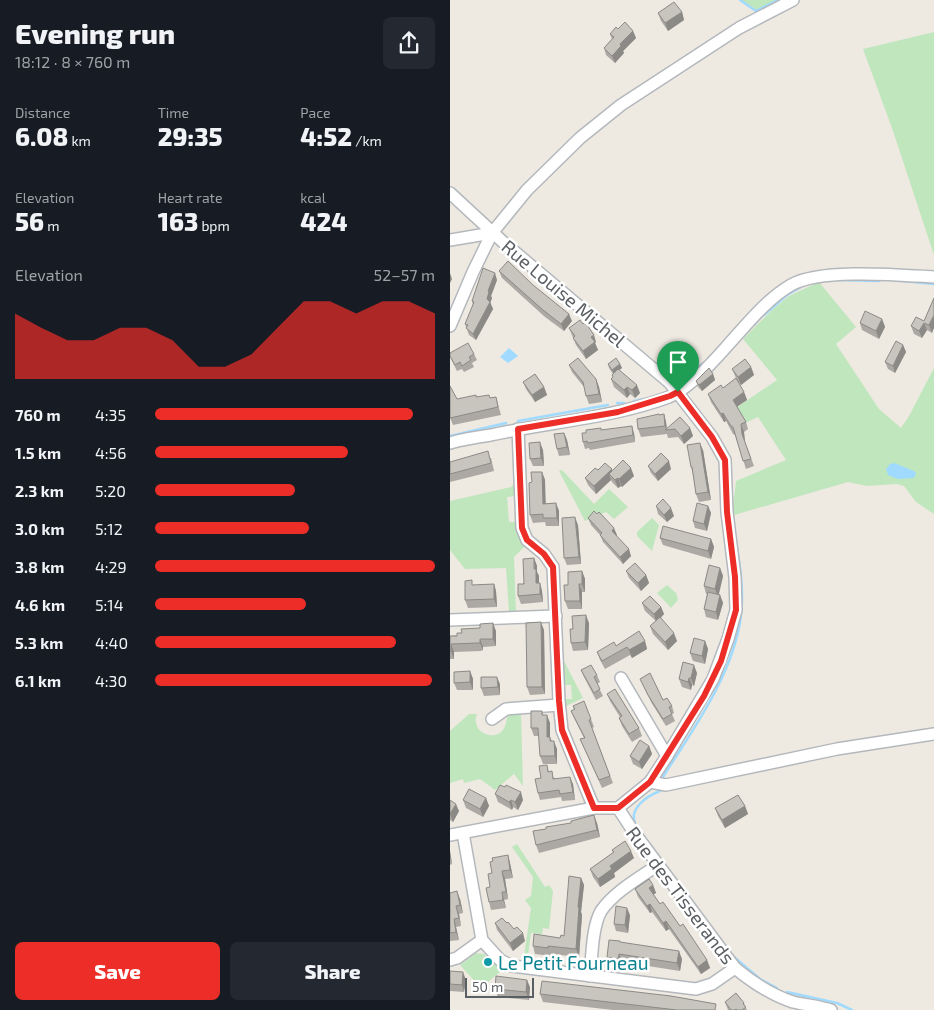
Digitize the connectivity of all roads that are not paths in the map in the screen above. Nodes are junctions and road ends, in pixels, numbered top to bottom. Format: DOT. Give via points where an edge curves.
graph roads {
  1 [pos="793,0"];
  2 [pos="450,193"];
  3 [pos="492,233"];
  4 [pos="450,240"];
  5 [pos="934,277"];
  6 [pos="450,326"];
  7 [pos="678,392"];
  8 [pos="518,429"];
  9 [pos="450,444"];
  10 [pos="556,616"];
  11 [pos="450,620"];
  12 [pos="621,678"];
  13 [pos="559,704"];
  14 [pos="492,719"];
  15 [pos="934,734"];
  16 [pos="667,756"];
  17 [pos="650,782"];
  18 [pos="594,808"];
  19 [pos="618,808"];
  20 [pos="463,833"];
  21 [pos="450,835"];
  22 [pos="658,865"];
  23 [pos="482,940"];
  24 [pos="450,960"];
  25 [pos="735,968"];
  26 [pos="590,976"];
  27 [pos="831,1010"];
  1 -- 3 [label="street" via="739,28 621,105 543,173"];
  2 -- 3 [label="street, Rue Louise Michel"];
  3 -- 4 [label="street"];
  3 -- 6 [label="street"];
  3 -- 7 [label="street, Rue Louise Michel"];
  5 -- 7 [label="street" via="899,274 821,276 792,284 753,317 718,357"];
  7 -- 8 [label="street" via="618,412"];
  7 -- 16 [label="street, Rue Louise Michel" via="725,460 736,610 713,679"];
  8 -- 9 [label="street"];
  8 -- 10 [label="street" via="522,528 527,540 544,554 553,567"];
  10 -- 11 [label="street"];
  10 -- 13 [label="street"];
  12 -- 16 [label="street"];
  13 -- 14 [label="street" via="506,710"];
  13 -- 18 [label="street" via="565,740"];
  15 -- 17 [label="street" via="837,749 666,785"];
  16 -- 17 [label="street, Rue Louise Michel"];
  17 -- 19 [label="street, Rue Louise Michel"];
  18 -- 19 [label="street"];
  18 -- 20 [label="street"];
  19 -- 22 [label="street, Rue des Tisserands"];
  20 -- 21 [label="street"];
  20 -- 23 [label="street"];
  22 -- 25 [label="street, Rue des Tisserands"];
  22 -- 26 [label="street" via="610,900 600,913"];
  23 -- 24 [label="street"];
  23 -- 26 [label="street" via="500,960 512,966"];
  25 -- 26 [label="street" via="712,984 696,989"];
  25 -- 27 [label="street, Rue des Tisserands" via="778,996"];
}
